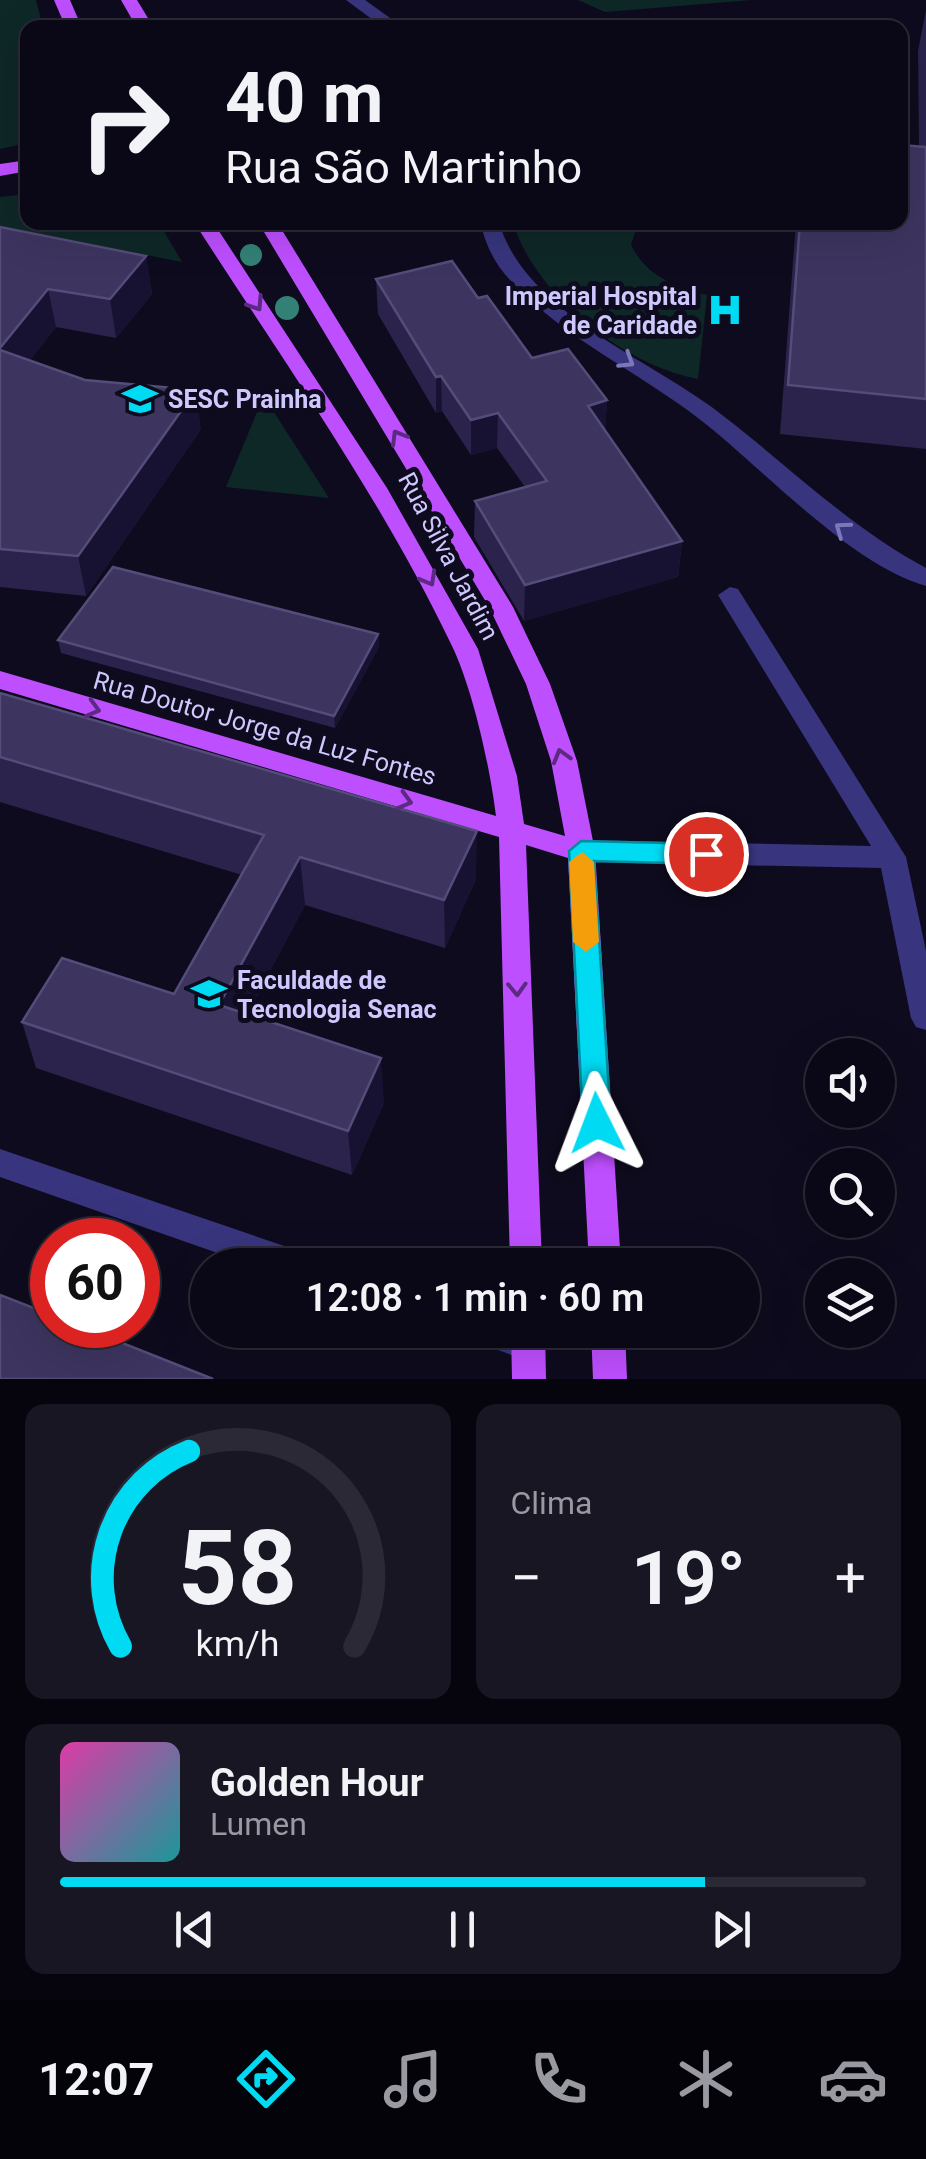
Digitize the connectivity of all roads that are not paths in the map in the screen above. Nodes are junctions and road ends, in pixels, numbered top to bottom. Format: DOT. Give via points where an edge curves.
graph roads {
  1 [pos="354,0"];
  2 [pos="384,20"];
  3 [pos="208,230"];
  4 [pos="272,230"];
  5 [pos="491,230"];
  6 [pos="926,578"];
  7 [pos="730,595"];
  8 [pos="0,680"];
  9 [pos="512,833"];
  10 [pos="581,851"];
  11 [pos="892,857"];
  12 [pos="926,1018"];
  13 [pos="0,1163"];
  14 [pos="247,1248"];
  15 [pos="525,1248"];
  16 [pos="604,1248"];
  17 [pos="609,1348"];
  18 [pos="610,1379"];
  1 -- 2 [label="street"];
  3 -- 9 [label="main road, Rua Silva Jardim, one-way" via="376,488 466,650 504,776"];
  10 -- 4 [label="main road, Rua Silva Jardim, one-way" via="564,761 502,607"];
  5 -- 6 [label="street" via="498,255 527,286 708,416 839,528"];
  7 -- 11 [label="street"];
  8 -- 9 [label="main road, Rua Doutor Jorge da Luz Fontes, one-way"];
  9 -- 10 [label="main road, Rua Doutor Jorge da Luz Fontes"];
  9 -- 15 [label="main road, Rua Silva Jardim, one-way"];
  10 -- 11 [label="street"];
  10 -- 16 [label="main road, Rua Silva Jardim"];
  11 -- 12 [label="street"];
  13 -- 14 [label="street"];
  17 -- 18 [label="main road"];
}
